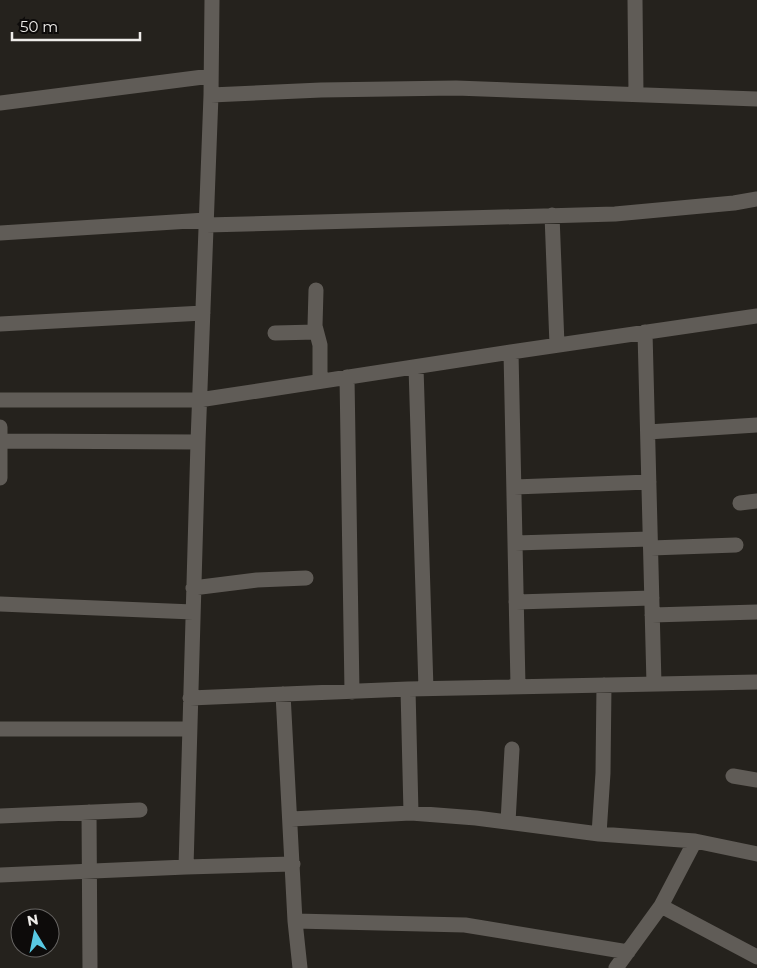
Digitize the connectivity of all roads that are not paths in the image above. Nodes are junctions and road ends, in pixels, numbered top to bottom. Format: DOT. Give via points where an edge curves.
graph roads {
  1 [pos="212,0"];
  2 [pos="635,0"];
  3 [pos="211,76"];
  4 [pos="636,94"];
  5 [pos="211,95"];
  6 [pos="757,99"];
  7 [pos="0,104"];
  8 [pos="757,199"];
  9 [pos="552,215"];
  10 [pos="206,222"];
  11 [pos="0,233"];
  12 [pos="316,290"];
  13 [pos="203,313"];
  14 [pos="757,316"];
  15 [pos="0,324"];
  16 [pos="316,332"];
  17 [pos="645,332"];
  18 [pos="275,333"];
  19 [pos="556,345"];
  20 [pos="511,352"];
  21 [pos="416,367"];
  22 [pos="347,377"];
  23 [pos="320,381"];
  24 [pos="0,400"];
  25 [pos="199,400"];
  26 [pos="757,425"];
  27 [pos="0,427"];
  28 [pos="648,432"];
  29 [pos="0,441"];
  30 [pos="198,442"];
  31 [pos="0,478"];
  32 [pos="649,482"];
  33 [pos="514,487"];
  34 [pos="757,502"];
  35 [pos="740,503"];
  36 [pos="515,543"];
  37 [pos="650,544"];
  38 [pos="736,545"];
  39 [pos="306,578"];
  40 [pos="193,588"];
  41 [pos="652,598"];
  42 [pos="516,602"];
  43 [pos="0,604"];
  44 [pos="192,612"];
  45 [pos="757,612"];
  46 [pos="652,616"];
  47 [pos="757,682"];
  48 [pos="654,684"];
  49 [pos="604,685"];
  50 [pos="518,686"];
  51 [pos="408,689"];
  52 [pos="426,689"];
  53 [pos="352,692"];
  54 [pos="283,694"];
  55 [pos="190,698"];
  56 [pos="189,728"];
  57 [pos="0,729"];
  58 [pos="512,749"];
  59 [pos="732,776"];
  60 [pos="757,780"];
  61 [pos="140,810"];
  62 [pos="89,812"];
  63 [pos="411,814"];
  64 [pos="0,816"];
  65 [pos="291,820"];
  66 [pos="508,822"];
  67 [pos="599,834"];
  68 [pos="695,841"];
  69 [pos="757,854"];
  70 [pos="293,864"];
  71 [pos="186,867"];
  72 [pos="89,871"];
  73 [pos="0,875"];
  74 [pos="661,906"];
  75 [pos="296,921"];
  76 [pos="628,952"];
  77 [pos="757,957"];
  78 [pos="90,968"];
  79 [pos="300,968"];
  80 [pos="616,968"];
  1 -- 3 [label="street"];
  2 -- 4 [label="street"];
  3 -- 5 [label="street"];
  3 -- 7 [label="street"];
  4 -- 5 [label="street" via="456,88"];
  4 -- 6 [label="street"];
  5 -- 10 [label="street"];
  8 -- 9 [label="street" via="734,204 615,214"];
  9 -- 10 [label="street"];
  9 -- 19 [label="street"];
  10 -- 11 [label="street"];
  10 -- 13 [label="street"];
  12 -- 16 [label="street"];
  13 -- 15 [label="street"];
  13 -- 25 [label="street"];
  14 -- 17 [label="street"];
  16 -- 18 [label="street"];
  16 -- 23 [label="street" via="320,345"];
  17 -- 19 [label="street"];
  17 -- 28 [label="street"];
  19 -- 20 [label="street"];
  20 -- 21 [label="street"];
  20 -- 33 [label="street"];
  21 -- 22 [label="street"];
  21 -- 52 [label="street"];
  22 -- 23 [label="street"];
  22 -- 53 [label="street"];
  23 -- 25 [label="street"];
  24 -- 25 [label="street"];
  25 -- 30 [label="street"];
  26 -- 28 [label="street"];
  27 -- 29 [label="street"];
  28 -- 32 [label="street"];
  29 -- 30 [label="street"];
  29 -- 31 [label="street"];
  30 -- 40 [label="street"];
  32 -- 33 [label="street"];
  32 -- 37 [label="street"];
  33 -- 36 [label="street"];
  34 -- 35 [label="street"];
  36 -- 37 [label="street"];
  36 -- 42 [label="street"];
  37 -- 38 [label="street"];
  37 -- 41 [label="street"];
  39 -- 40 [label="street"];
  40 -- 44 [label="street"];
  41 -- 42 [label="street"];
  41 -- 46 [label="street"];
  42 -- 50 [label="street"];
  43 -- 44 [label="street"];
  44 -- 55 [label="street"];
  45 -- 46 [label="street"];
  46 -- 48 [label="street"];
  47 -- 48 [label="street"];
  48 -- 49 [label="street"];
  49 -- 50 [label="street"];
  49 -- 67 [label="street"];
  50 -- 52 [label="street"];
  51 -- 52 [label="street"];
  51 -- 53 [label="street"];
  51 -- 63 [label="street"];
  53 -- 54 [label="street"];
  54 -- 55 [label="street"];
  54 -- 65 [label="street"];
  55 -- 56 [label="street"];
  56 -- 57 [label="street"];
  56 -- 71 [label="street"];
  58 -- 66 [label="street"];
  59 -- 60 [label="street"];
  61 -- 62 [label="street"];
  62 -- 64 [label="street"];
  62 -- 72 [label="street"];
  63 -- 65 [label="street"];
  63 -- 66 [label="street"];
  65 -- 70 [label="street"];
  66 -- 67 [label="street"];
  67 -- 68 [label="street"];
  68 -- 69 [label="street"];
  68 -- 74 [label="street"];
  70 -- 71 [label="street"];
  70 -- 75 [label="street"];
  71 -- 72 [label="street"];
  72 -- 73 [label="street"];
  72 -- 78 [label="street"];
  74 -- 76 [label="street"];
  74 -- 77 [label="street"];
  75 -- 76 [label="street" via="465,925"];
  75 -- 79 [label="street"];
  76 -- 80 [label="street"];
}
